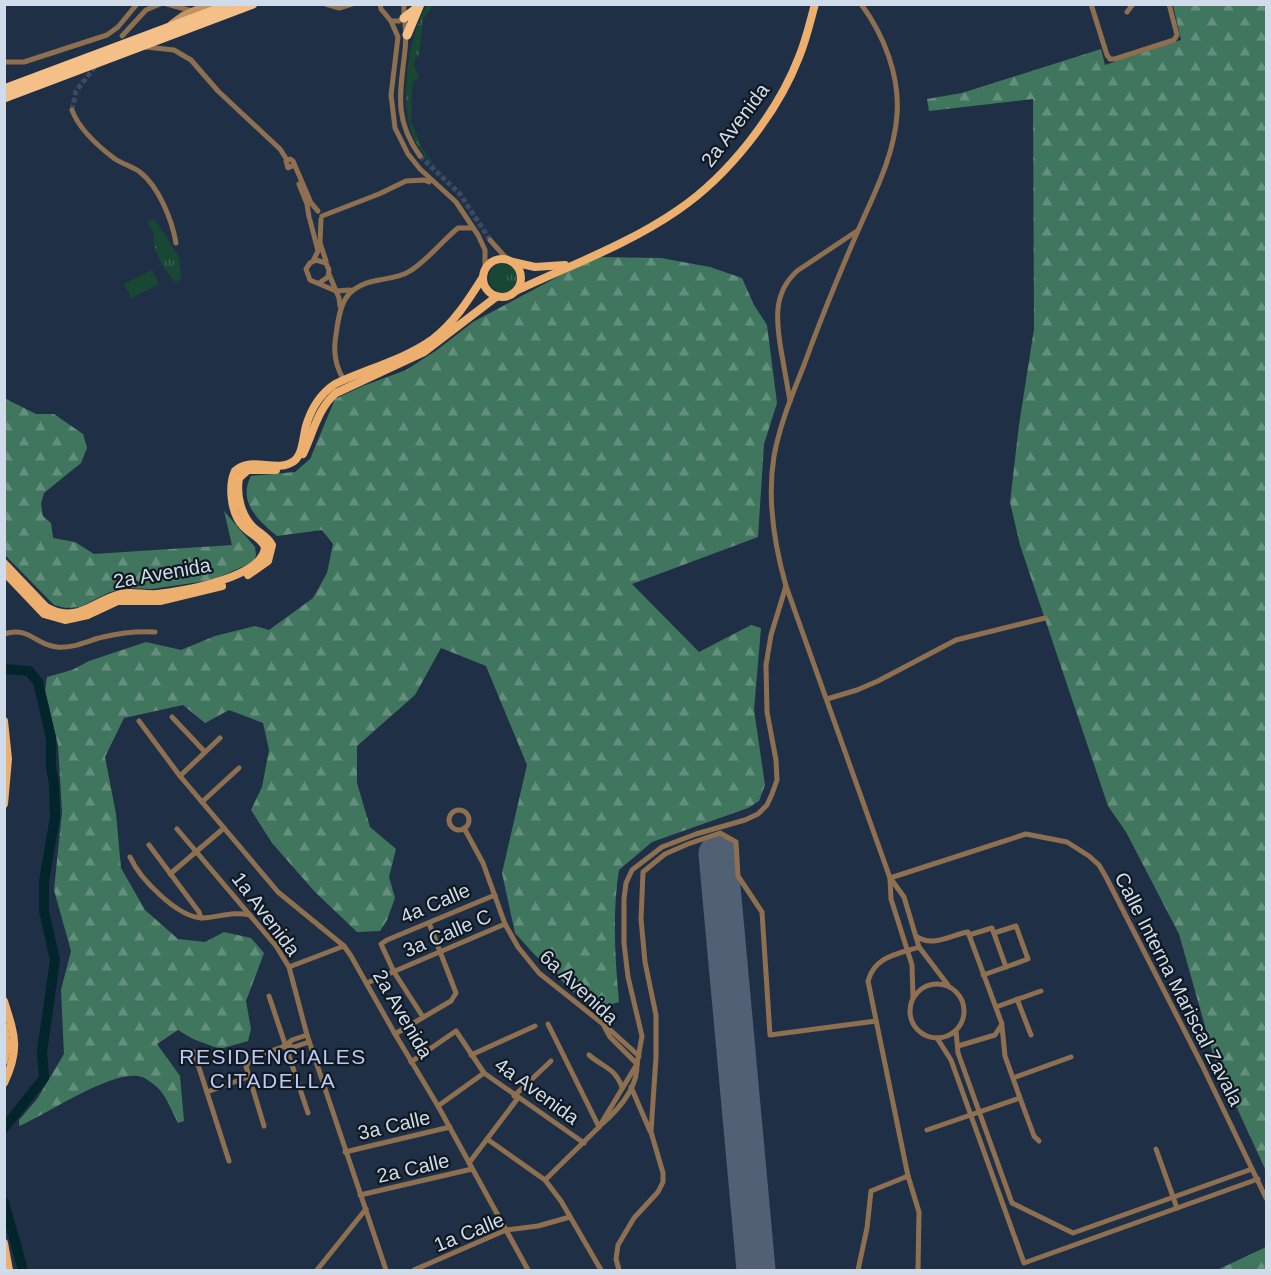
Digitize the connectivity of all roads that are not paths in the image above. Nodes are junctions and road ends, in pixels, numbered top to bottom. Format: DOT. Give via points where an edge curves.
graph roads {
  1 [pos="137,4"];
  2 [pos="159,4"];
  3 [pos="167,4"];
  4 [pos="210,4"];
  5 [pos="231,4"];
  6 [pos="252,4"];
  7 [pos="326,4"];
  8 [pos="352,4"];
  9 [pos="374,4"];
  10 [pos="404,4"];
  11 [pos="815,4"];
  12 [pos="861,4"];
  13 [pos="1091,4"];
  14 [pos="1133,4"];
  15 [pos="1169,4"];
  16 [pos="420,6"];
  17 [pos="380,7"];
  18 [pos="195,9"];
  19 [pos="1127,12"];
  20 [pos="404,18"];
  21 [pos="391,21"];
  22 [pos="164,30"];
  23 [pos="407,35"];
  24 [pos="122,36"];
  25 [pos="139,47"];
  26 [pos="4,62"];
  27 [pos="4,89"];
  28 [pos="4,98"];
  29 [pos="72,110"];
  30 [pos="420,156"];
  31 [pos="292,166"];
  32 [pos="434,184"];
  33 [pos="320,215"];
  34 [pos="309,218"];
  35 [pos="473,228"];
  36 [pos="859,230"];
  37 [pos="490,240"];
  38 [pos="176,243"];
  39 [pos="499,250"];
  40 [pos="485,253"];
  41 [pos="510,260"];
  42 [pos="312,261"];
  43 [pos="326,263"];
  44 [pos="574,264"];
  45 [pos="484,273"];
  46 [pos="329,274"];
  47 [pos="319,283"];
  48 [pos="354,290"];
  49 [pos="518,290"];
  50 [pos="336,291"];
  51 [pos="496,297"];
  52 [pos="340,308"];
  53 [pos="344,380"];
  54 [pos="790,402"];
  55 [pos="4,563"];
  56 [pos="4,572"];
  57 [pos="786,586"];
  58 [pos="1044,618"];
  59 [pos="155,632"];
  60 [pos="4,634"];
  61 [pos="827,699"];
  62 [pos="172,717"];
  63 [pos="4,721"];
  64 [pos="140,721"];
  65 [pos="220,738"];
  66 [pos="205,752"];
  67 [pos="239,768"];
  68 [pos="180,776"];
  69 [pos="202,802"];
  70 [pos="4,804"];
  71 [pos="177,828"];
  72 [pos="224,828"];
  73 [pos="464,828"];
  74 [pos="149,845"];
  75 [pos="197,851"];
  76 [pos="130,858"];
  77 [pos="170,874"];
  78 [pos="890,878"];
  79 [pos="495,894"];
  80 [pos="250,915"];
  81 [pos="201,918"];
  82 [pos="429,922"];
  83 [pos="505,924"];
  84 [pos="1024,925"];
  85 [pos="1017,928"];
  86 [pos="994,933"];
  87 [pos="969,935"];
  88 [pos="916,936"];
  89 [pos="344,946"];
  90 [pos="919,947"];
  91 [pos="441,951"];
  92 [pos="909,951"];
  93 [pos="1006,967"];
  94 [pos="289,968"];
  95 [pos="394,972"];
  96 [pos="983,975"];
  97 [pos="367,983"];
  98 [pos="948,985"];
  99 [pos="1041,991"];
  100 [pos="269,996"];
  101 [pos="913,998"];
  102 [pos="1017,999"];
  103 [pos="4,1001"];
  104 [pos="996,1007"];
  105 [pos="423,1017"];
  106 [pos="876,1021"];
  107 [pos="548,1024"];
  108 [pos="603,1024"];
  109 [pos="1002,1024"];
  110 [pos="535,1026"];
  111 [pos="4,1027"];
  112 [pos="956,1031"];
  113 [pos="395,1034"];
  114 [pos="307,1035"];
  115 [pos="1031,1035"];
  116 [pos="937,1038"];
  117 [pos="309,1042"];
  118 [pos="285,1046"];
  119 [pos="958,1046"];
  120 [pos="194,1052"];
  121 [pos="471,1054"];
  122 [pos="589,1055"];
  123 [pos="639,1056"];
  124 [pos="1071,1057"];
  125 [pos="4,1061"];
  126 [pos="551,1061"];
  127 [pos="411,1062"];
  128 [pos="638,1064"];
  129 [pos="484,1073"];
  130 [pos="248,1077"];
  131 [pos="1013,1078"];
  132 [pos="4,1083"];
  133 [pos="623,1085"];
  134 [pos="632,1088"];
  135 [pos="207,1092"];
  136 [pos="516,1097"];
  137 [pos="1020,1098"];
  138 [pos="438,1106"];
  139 [pos="979,1112"];
  140 [pos="308,1113"];
  141 [pos="970,1116"];
  142 [pos="264,1126"];
  143 [pos="450,1127"];
  144 [pos="599,1127"];
  145 [pos="927,1130"];
  146 [pos="651,1132"];
  147 [pos="487,1139"];
  148 [pos="1039,1142"];
  149 [pos="584,1143"];
  150 [pos="1156,1149"];
  151 [pos="345,1152"];
  152 [pos="229,1161"];
  153 [pos="470,1166"];
  154 [pos="1252,1169"];
  155 [pos="908,1176"];
  156 [pos="1258,1179"];
  157 [pos="545,1180"];
  158 [pos="360,1196"];
  159 [pos="1173,1197"];
  160 [pos="1266,1198"];
  161 [pos="1177,1208"];
  162 [pos="366,1209"];
  163 [pos="570,1217"];
  164 [pos="506,1230"];
  165 [pos="4,1244"];
  166 [pos="9,1270"];
  167 [pos="317,1270"];
  168 [pos="386,1270"];
  169 [pos="414,1270"];
  170 [pos="528,1270"];
  171 [pos="601,1270"];
  172 [pos="619,1270"];
  173 [pos="858,1270"];
  174 [pos="918,1270"];
  1 -- 26 [label="street" via="107,35 24,62"];
  2 -- 24 [label="street" via="146,10"];
  3 -- 18 [label="street"];
  4 -- 18 [label="main road"];
  5 -- 22 [label="highway"];
  6 -- 25 [label="highway"];
  7 -- 8 [label="street" via="333,8"];
  9 -- 17 [label="street"];
  10 -- 20 [label="street"];
  11 -- 44 [label="main road, 2a Avenida" via="790,76 770,112 732,162 673,214"];
  12 -- 36 [label="street" via="884,43 897,93 897,114 886,166"];
  13 -- 15 [label="street" via="1110,59 1115,59 1174,40 1177,35"];
  14 -- 19 [label="street"];
  16 -- 20 [label="highway"];
  16 -- 23 [label="highway"];
  17 -- 21 [label="street"];
  18 -- 22 [label="main road"];
  20 -- 21 [label="street"];
  20 -- 23 [label="street"];
  21 -- 32 [label="street" via="398,37 392,95 394,122 408,154"];
  22 -- 27 [label="highway"];
  23 -- 30 [label="street" via="401,113 406,133"];
  25 -- 28 [label="highway"];
  25 -- 31 [label="street" via="182,53 287,160 292,160"];
  29 -- 38 [label="street" via="95,141 148,181 169,215"];
  31 -- 33 [label="street"];
  31 -- 34 [label="street"];
  32 -- 33 [label="street" via="406,181"];
  32 -- 35 [label="street" via="456,202"];
  33 -- 34 [label="street" via="313,211"];
  33 -- 34 [label="street" via="315,223"];
  33 -- 43 [label="street" via="320,243"];
  34 -- 42 [label="street" via="318,251"];
  35 -- 40 [label="street"];
  35 -- 48 [label="street" via="458,228 404,274 372,281"];
  36 -- 54 [label="street"];
  36 -- 54 [label="street" via="797,271 782,291 776,321"];
  37 -- 39 [label="street"];
  39 -- 40 [label="street" via="495,254"];
  39 -- 41 [label="street"];
  40 -- 45 [label="street"];
  41 -- 44 [label="main road, 2a Avenida" via="546,267"];
  41 -- 45 [label="main road" via="494,261"];
  41 -- 49 [label="main road" via="522,278"];
  42 -- 43 [label="street"];
  42 -- 47 [label="street" via="306,273 310,280"];
  43 -- 46 [label="street"];
  44 -- 49 [label="main road, 2a Avenida"];
  45 -- 51 [label="main road" via="484,287"];
  45 -- 53 [label="main road, 2a Avenida" via="464,306 432,340"];
  46 -- 47 [label="street"];
  46 -- 50 [label="street"];
  47 -- 50 [label="street"];
  48 -- 50 [label="street"];
  48 -- 52 [label="street"];
  49 -- 51 [label="main road" via="507,297"];
  50 -- 52 [label="street"];
  51 -- 56 [label="main road, 2a Avenida" via="431,348 336,393 322,409 302,458 295,464 285,469 248,470 242,474 238,486 243,513 272,545 268,561 250,574 184,596 160,601 118,601 88,615 64,620 44,614"];
  52 -- 53 [label="street" via="335,356"];
  53 -- 55 [label="main road, 2a Avenida" via="326,391 314,406 294,460 281,465 245,464 234,473 231,489 238,519 265,547 259,561 248,569 181,591 122,594 65,614 46,607"];
  54 -- 57 [label="street" via="771,480 772,514"];
  57 -- 61 [label="street"];
  57 -- 123 [label="street" via="766,665 767,712 777,780 767,805 745,820 662,848 632,870 626,883 624,943 642,1036"];
  58 -- 61 [label="street" via="956,640 878,681"];
  59 -- 60 [label="street" via="121,634 57,647 21,631"];
  61 -- 78 [label="street"];
  62 -- 66 [label="street"];
  63 -- 70 [label="main road" via="8,759"];
  64 -- 68 [label="street, 2a Avenida"];
  65 -- 66 [label="street"];
  66 -- 68 [label="street"];
  67 -- 69 [label="street"];
  68 -- 69 [label="street, 2a Avenida"];
  69 -- 72 [label="street, 2a Avenida"];
  71 -- 75 [label="street, 1a Avenida"];
  72 -- 75 [label="street"];
  72 -- 89 [label="street, 2a Avenida" via="278,892"];
  73 -- 79 [label="street, 6a Avenida"];
  74 -- 77 [label="street"];
  75 -- 77 [label="street"];
  75 -- 80 [label="street, 1a Avenida"];
  76 -- 81 [label="street" via="151,886 174,906"];
  77 -- 81 [label="street"];
  78 -- 88 [label="street" via="904,897"];
  78 -- 92 [label="street" via="891,899"];
  78 -- 154 [label="street, Calle Interna Mariscal Zavala" via="1026,834 1067,842 1089,856 1106,877"];
  79 -- 82 [label="street, 4a Calle"];
  79 -- 83 [label="street, 6a Avenida"];
  80 -- 81 [label="street"];
  80 -- 94 [label="street, 1a Avenida"];
  82 -- 91 [label="street"];
  82 -- 95 [label="street, 4a Calle" via="381,944"];
  83 -- 91 [label="street, 3a Calle C"];
  83 -- 108 [label="street, 6a Avenida" via="539,973"];
  84 -- 85 [label="street"];
  85 -- 86 [label="street"];
  85 -- 93 [label="street" via="1029,959"];
  86 -- 87 [label="street" via="992,927"];
  86 -- 93 [label="street"];
  87 -- 88 [label="street" via="968,932 926,942"];
  87 -- 96 [label="street"];
  88 -- 90 [label="street"];
  89 -- 94 [label="street"];
  89 -- 97 [label="street, 2a Avenida"];
  90 -- 92 [label="street"];
  90 -- 98 [label="street"];
  91 -- 95 [label="street, 3a Calle C"];
  91 -- 105 [label="street" via="456,993"];
  92 -- 101 [label="street"];
  92 -- 106 [label="street" via="887,957 870,974 868,989"];
  93 -- 96 [label="street"];
  94 -- 114 [label="street, 1a Avenida"];
  95 -- 97 [label="street, 3a Calle C"];
  95 -- 105 [label="street"];
  96 -- 104 [label="street"];
  97 -- 113 [label="street, 2a Avenida"];
  98 -- 101 [label="street" via="924,986"];
  98 -- 112 [label="street" via="959,993 965,1006"];
  99 -- 102 [label="street"];
  100 -- 118 [label="street"];
  101 -- 116 [label="street" via="910,1012 914,1025 923,1034"];
  102 -- 104 [label="street"];
  102 -- 115 [label="street"];
  103 -- 132 [label="main road" via="15,1045 14,1060"];
  104 -- 109 [label="street"];
  105 -- 113 [label="street"];
  106 -- 146 [label="street" via="770,1035 762,912 738,876 736,842 720,833 665,854 643,872 641,881 645,962 656,1015"];
  106 -- 155 [label="street"];
  107 -- 144 [label="street"];
  108 -- 123 [label="street"];
  108 -- 128 [label="street, 6a Avenida" via="610,1037"];
  109 -- 119 [label="street" via="995,1035"];
  109 -- 131 [label="street" via="1005,1056"];
  110 -- 121 [label="street"];
  111 -- 125 [label="main road"];
  112 -- 116 [label="street"];
  112 -- 119 [label="street"];
  113 -- 127 [label="street, 2a Avenida"];
  114 -- 117 [label="street, 1a Avenida"];
  114 -- 118 [label="street"];
  116 -- 141 [label="street" via="951,1060"];
  117 -- 118 [label="street"];
  117 -- 151 [label="street, 1a Avenida"];
  118 -- 130 [label="street" via="252,1058 246,1066"];
  118 -- 140 [label="street"];
  119 -- 139 [label="street"];
  120 -- 135 [label="street"];
  121 -- 127 [label="street, 4a Avenida" via="456,1031"];
  121 -- 129 [label="street, 4a Avenida"];
  122 -- 133 [label="street" via="614,1071"];
  123 -- 128 [label="street"];
  124 -- 131 [label="street"];
  126 -- 136 [label="street, 2a Calle"];
  127 -- 138 [label="street, 2a Avenida"];
  128 -- 133 [label="street"];
  128 -- 134 [label="street"];
  129 -- 136 [label="street, 4a Avenida"];
  129 -- 138 [label="street, 3a Calle"];
  130 -- 135 [label="street"];
  130 -- 142 [label="street"];
  131 -- 137 [label="street"];
  133 -- 134 [label="street"];
  133 -- 144 [label="street"];
  134 -- 144 [label="street"];
  134 -- 146 [label="street"];
  135 -- 152 [label="street"];
  136 -- 147 [label="street, 2a Calle"];
  136 -- 149 [label="street, 4a Avenida"];
  137 -- 139 [label="street"];
  137 -- 148 [label="street"];
  138 -- 143 [label="street, 2a Avenida"];
  139 -- 141 [label="street"];
  139 -- 159 [label="street" via="1012,1203 1073,1233"];
  141 -- 145 [label="street"];
  141 -- 161 [label="street" via="1024,1263"];
  143 -- 151 [label="street, 3a Calle"];
  143 -- 153 [label="street, 2a Avenida"];
  144 -- 149 [label="street"];
  146 -- 172 [label="street" via="663,1182 618,1245"];
  147 -- 153 [label="street, 2a Calle"];
  147 -- 157 [label="street"];
  149 -- 157 [label="street"];
  150 -- 159 [label="street"];
  151 -- 158 [label="street, 1a Avenida"];
  153 -- 158 [label="street, 2a Calle"];
  153 -- 164 [label="street, 2a Avenida"];
  154 -- 156 [label="street, Calle Interna Mariscal Zavala"];
  154 -- 159 [label="street"];
  155 -- 173 [label="street" via="871,1191"];
  155 -- 174 [label="street" via="919,1212"];
  156 -- 160 [label="street, Calle Interna Mariscal Zavala"];
  156 -- 161 [label="street"];
  157 -- 163 [label="street"];
  158 -- 162 [label="street, 1a Avenida"];
  159 -- 161 [label="street"];
  162 -- 167 [label="street, 2a Calle"];
  162 -- 168 [label="street, 1a Avenida"];
  163 -- 164 [label="street, 1a Calle"];
  163 -- 171 [label="street"];
  164 -- 169 [label="street, 1a Calle"];
  164 -- 170 [label="street, 2a Avenida"];
  165 -- 166 [label="main road"];
}
